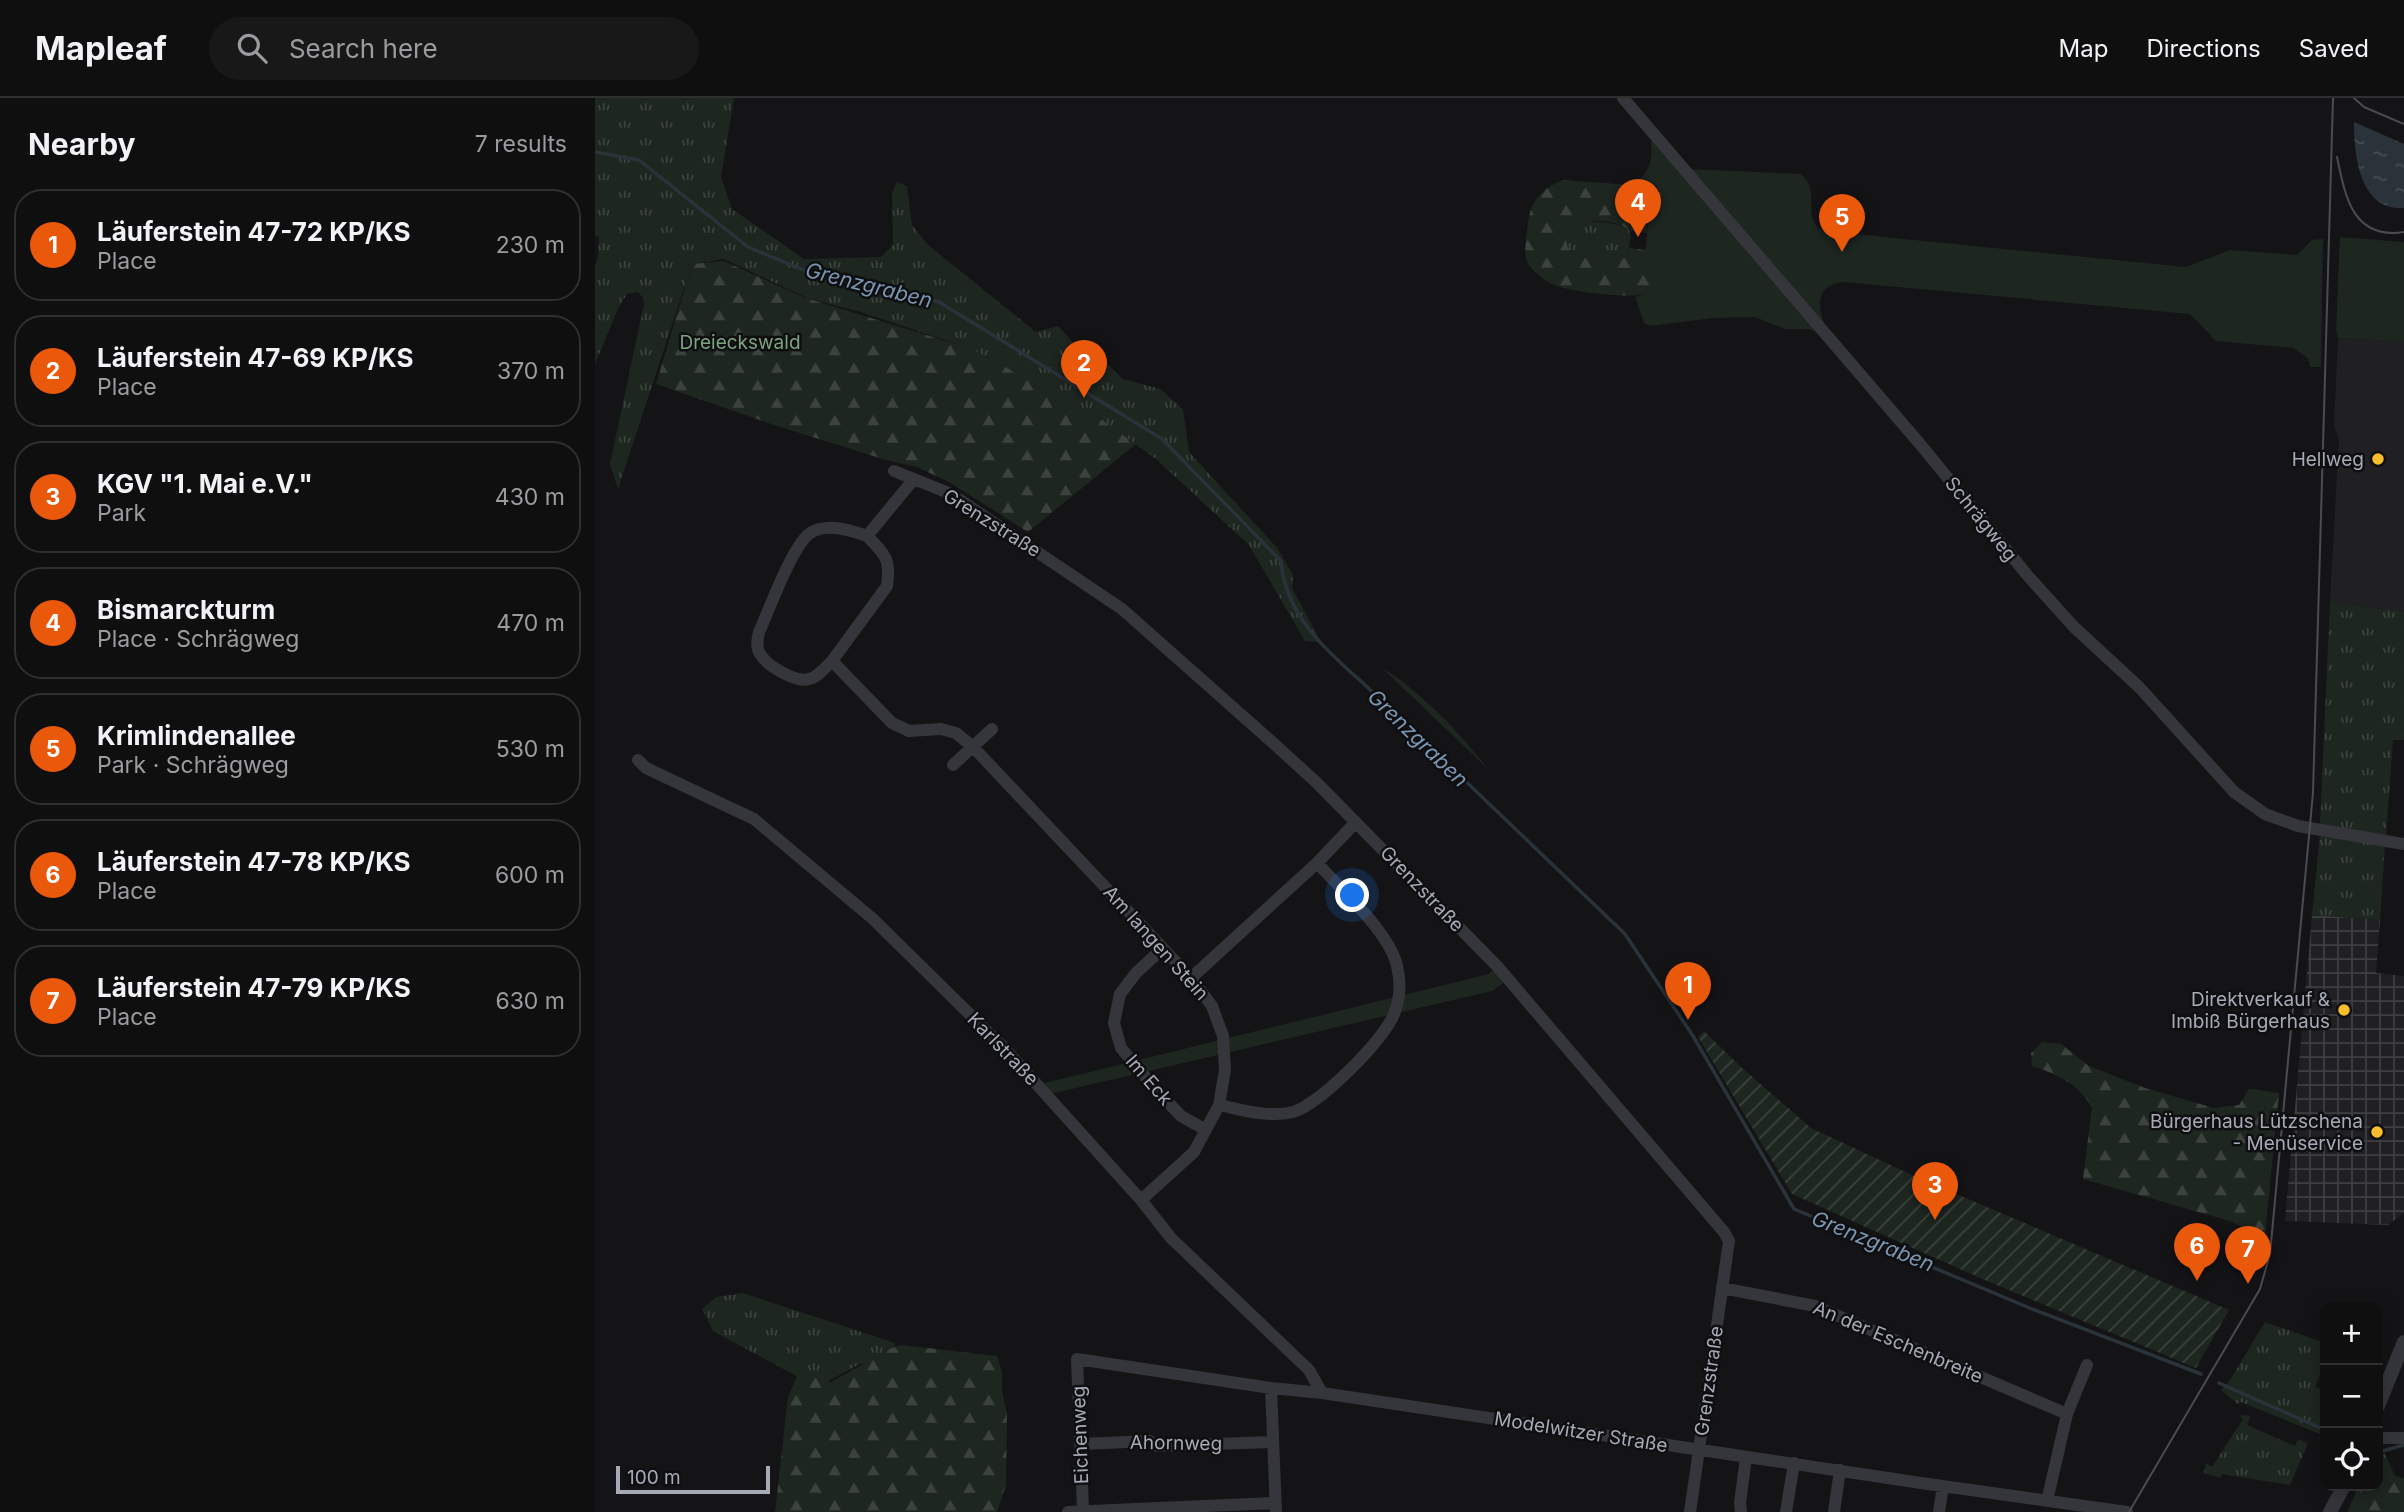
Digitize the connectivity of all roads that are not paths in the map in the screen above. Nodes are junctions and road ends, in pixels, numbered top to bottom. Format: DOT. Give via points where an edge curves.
graph roads {
  1 [pos="1623,98"];
  2 [pos="894,471"];
  3 [pos="914,479"];
  4 [pos="867,536"];
  5 [pos="832,662"];
  6 [pos="992,729"];
  7 [pos="973,747"];
  8 [pos="638,760"];
  9 [pos="954,765"];
  10 [pos="1356,822"];
  11 [pos="2404,844"];
  12 [pos="1317,863"];
  13 [pos="1163,949"];
  14 [pos="1191,978"];
  15 [pos="1219,1105"];
  16 [pos="1206,1130"];
  17 [pos="1141,1200"];
  18 [pos="1723,1288"];
  19 [pos="2404,1342"];
  20 [pos="1077,1359"];
  21 [pos="2087,1365"];
  22 [pos="1271,1388"];
  23 [pos="1322,1393"];
  24 [pos="2383,1394"];
  25 [pos="2067,1415"];
  26 [pos="2383,1438"];
  27 [pos="2404,1438"];
  28 [pos="1273,1442"];
  29 [pos="1080,1444"];
  30 [pos="1699,1450"];
  31 [pos="1746,1457"];
  32 [pos="1794,1463"];
  33 [pos="1840,1470"];
  34 [pos="1943,1486"];
  35 [pos="2341,1491"];
  36 [pos="2047,1501"];
  37 [pos="1275,1508"];
  38 [pos="1228,1509"];
  39 [pos="1182,1510"];
  40 [pos="1135,1511"];
  41 [pos="1073,1512"];
  42 [pos="1690,1512"];
  43 [pos="1741,1512"];
  44 [pos="1786,1512"];
  45 [pos="1834,1512"];
  46 [pos="1939,1512"];
  47 [pos="2127,1512"];
  48 [pos="2330,1512"];
  1 -- 11 [label="street, Schrägweg" via="2028,576 2140,688 2234,792 2265,814 2298,826"];
  2 -- 3 [label="street, Grenzstraße"];
  3 -- 4 [label="street"];
  3 -- 10 [label="street, Grenzstraße" via="951,494 1122,609"];
  4 -- 5 [label="street" via="886,556 887,586"];
  4 -- 5 [label="street" via="832,527 810,533 798,547 759,632 761,656 790,678 809,679"];
  5 -- 7 [label="street, Am langen Stein" via="892,723 909,731 957,733"];
  6 -- 7 [label="street"];
  7 -- 9 [label="street"];
  7 -- 13 [label="street, Am langen Stein"];
  8 -- 17 [label="street, Karlstraße" via="646,768 754,819 873,919 1004,1048"];
  10 -- 12 [label="street"];
  10 -- 18 [label="street, Grenzstraße" via="1509,979 1724,1232 1729,1241"];
  12 -- 14 [label="street"];
  12 -- 15 [label="street" via="1390,944 1398,967 1394,1013 1384,1034 1318,1099 1293,1112 1261,1114"];
  13 -- 14 [label="street, Am langen Stein"];
  13 -- 16 [label="street, Im Eck" via="1120,994 1114,1023 1121,1048 1158,1092 1181,1116"];
  14 -- 15 [label="street, Am langen Stein" via="1212,1006 1223,1035 1225,1070"];
  15 -- 16 [label="street, Am langen Stein"];
  16 -- 17 [label="street, Am langen Stein" via="1194,1152"];
  17 -- 23 [label="street, Karlstraße" via="1171,1238 1309,1370"];
  18 -- 25 [label="street, An der Eschenbreite" via="1815,1306"];
  18 -- 30 [label="street, Grenzstraße"];
  19 -- 24 [label="street"];
  20 -- 22 [label="street, Modelwitzer Straße"];
  20 -- 29 [label="street, Eichenweg"];
  21 -- 25 [label="street"];
  22 -- 23 [label="street, Modelwitzer Straße"];
  22 -- 28 [label="street"];
  23 -- 30 [label="street, Modelwitzer Straße"];
  25 -- 36 [label="street"];
  26 -- 27 [label="street"];
  28 -- 29 [label="street, Ahornweg"];
  28 -- 37 [label="street"];
  29 -- 41 [label="street, Eichenweg"];
  30 -- 31 [label="street, Modelwitzer Straße"];
  30 -- 42 [label="street, Grenzstraße"];
  31 -- 32 [label="street, Modelwitzer Straße"];
  31 -- 43 [label="street"];
  32 -- 33 [label="street, Modelwitzer Straße"];
  32 -- 44 [label="street"];
  33 -- 34 [label="street, Modelwitzer Straße"];
  33 -- 45 [label="street"];
  34 -- 36 [label="street, Modelwitzer Straße"];
  34 -- 46 [label="street"];
  35 -- 48 [label="street"];
  36 -- 47 [label="street, Modelwitzer Straße"];
  37 -- 38 [label="street"];
  38 -- 39 [label="street"];
  39 -- 40 [label="street"];
  40 -- 41 [label="street"];
}
